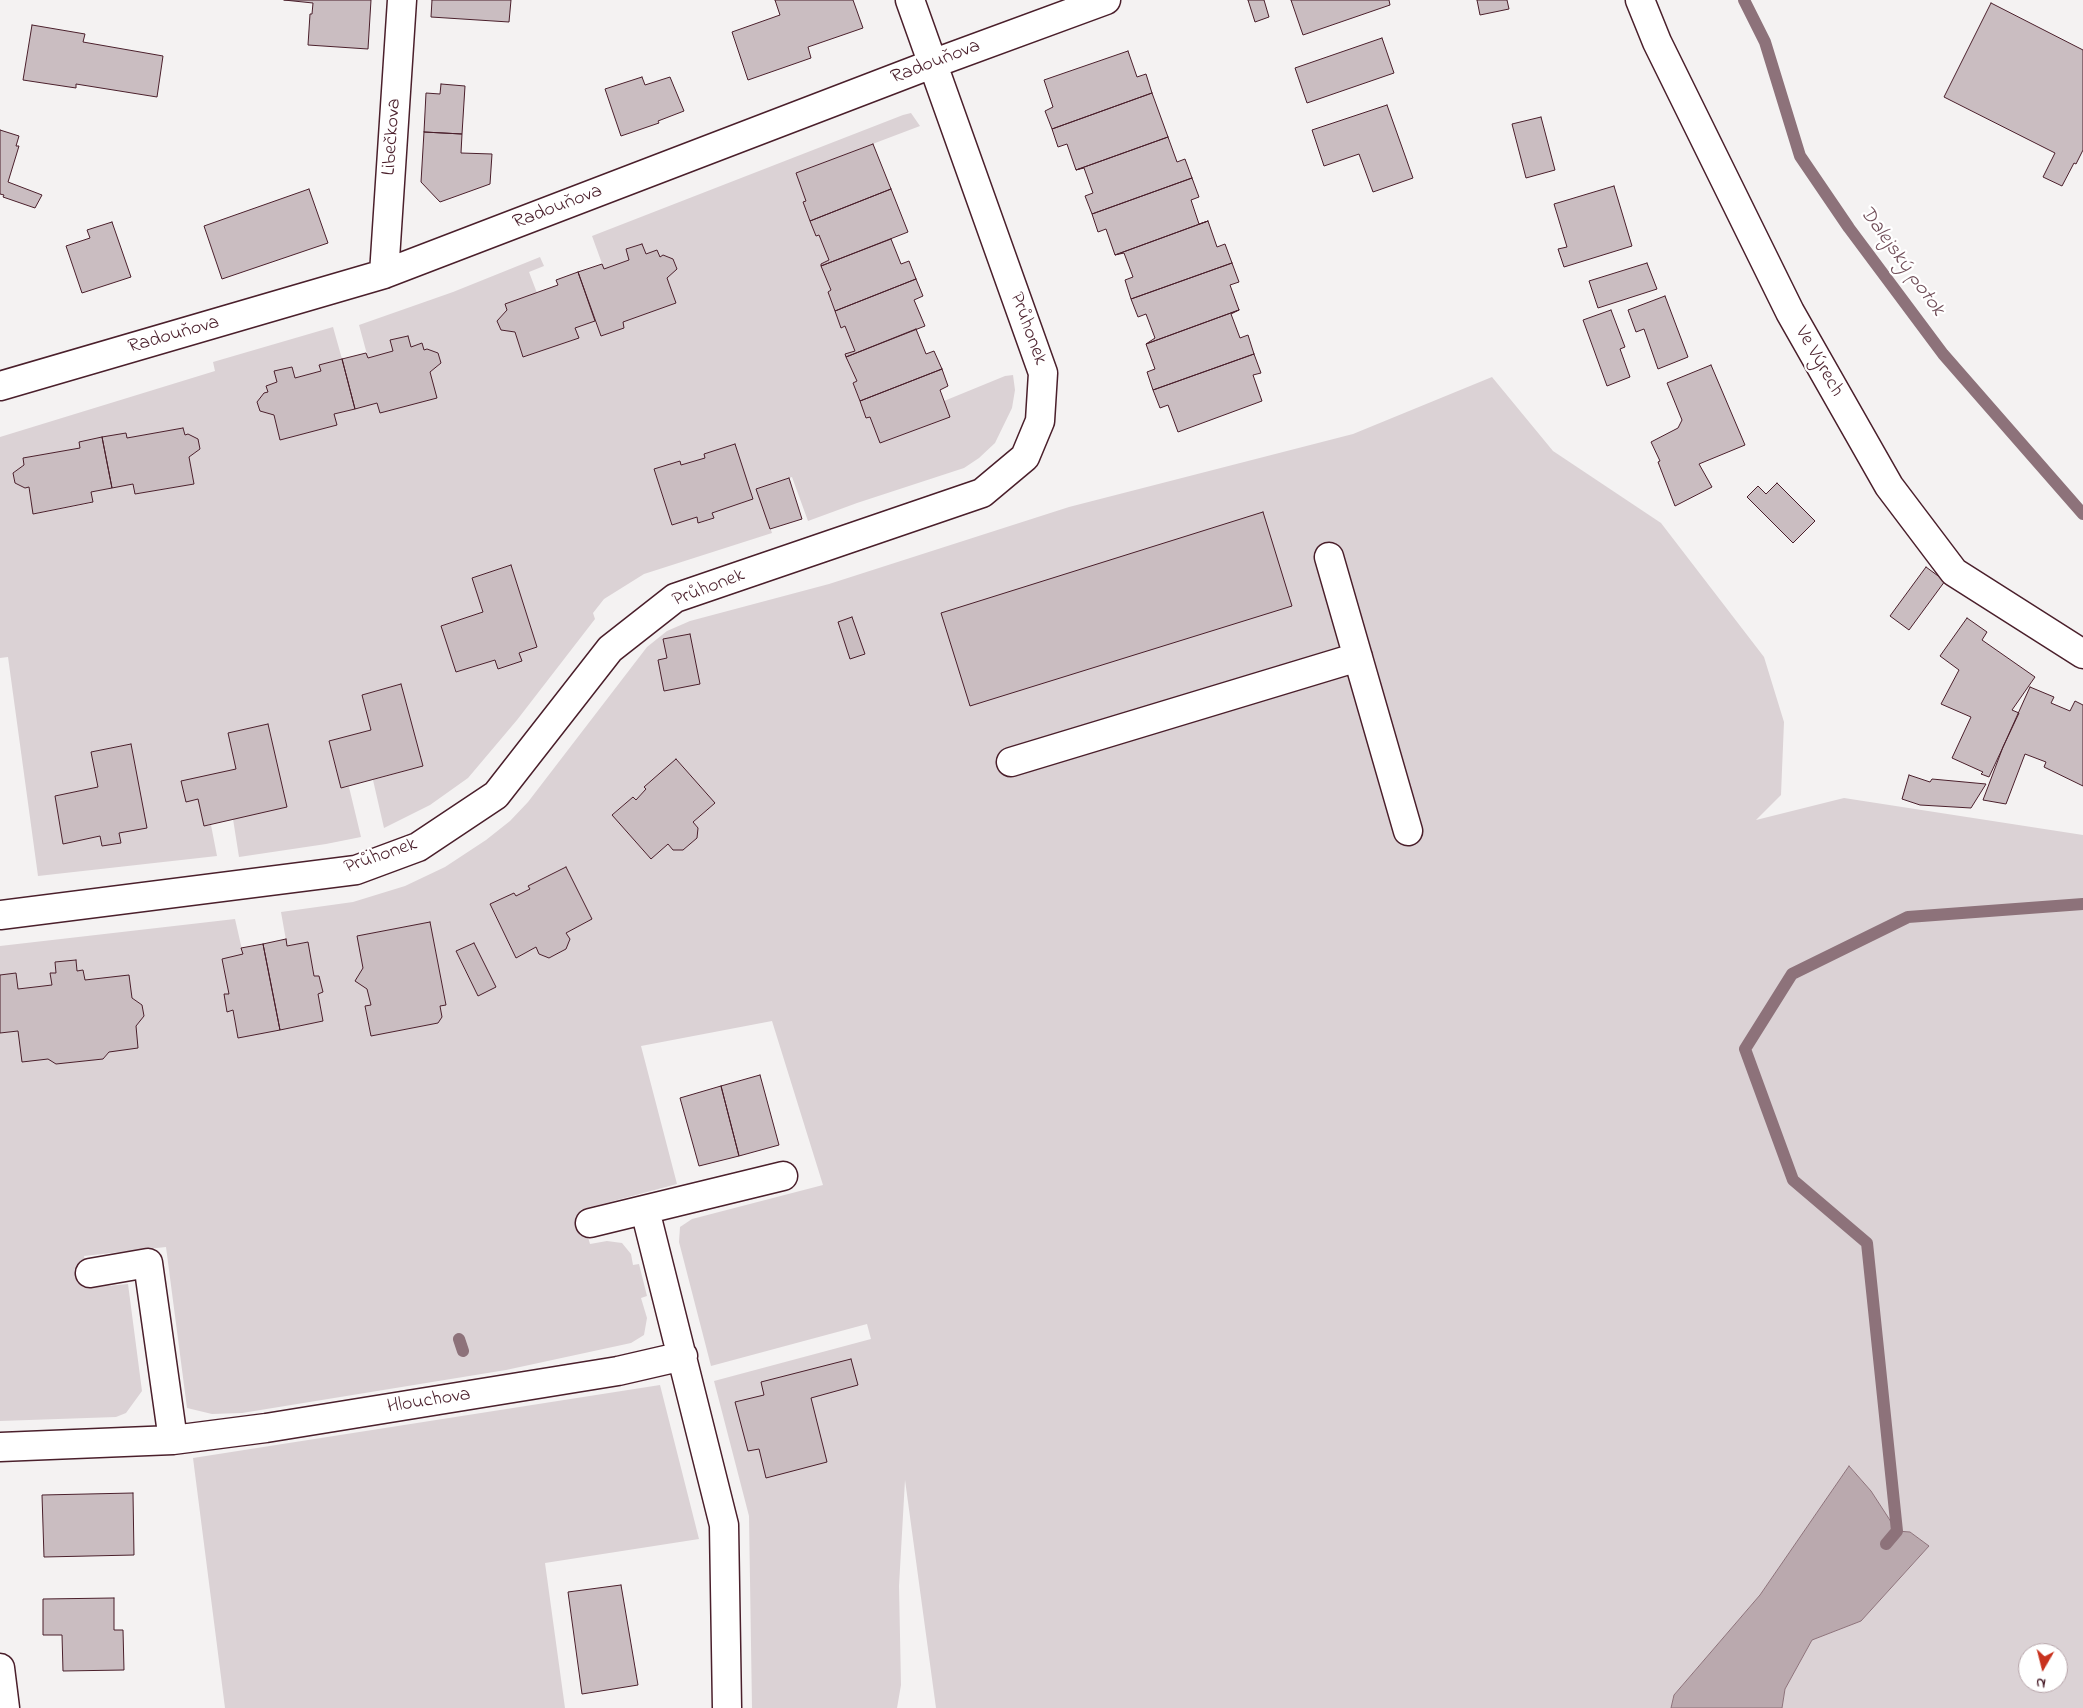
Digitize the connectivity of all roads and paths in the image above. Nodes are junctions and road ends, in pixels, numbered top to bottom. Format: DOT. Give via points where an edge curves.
graph roads {
  1 [pos="402,0"];
  2 [pos="910,0"];
  3 [pos="1106,0"];
  4 [pos="1640,0"];
  5 [pos="932,64"];
  6 [pos="384,274"];
  7 [pos="0,386"];
  8 [pos="1329,557"];
  9 [pos="2083,654"];
  10 [pos="1358,656"];
  11 [pos="1011,762"];
  12 [pos="1408,831"];
  13 [pos="0,915"];
  14 [pos="783,1176"];
  15 [pos="645,1210"];
  16 [pos="590,1223"];
  17 [pos="90,1273"];
  18 [pos="683,1356"];
  19 [pos="173,1440"];
  20 [pos="0,1447"];
  21 [pos="0,1668"];
  22 [pos="5,1708"];
  23 [pos="727,1708"];
  1 -- 6 [label="street, Libečkova"];
  2 -- 5 [label="street, Průhonek"];
  3 -- 5 [label="street, Radouňova"];
  4 -- 9 [label="street, Ve Výrech" via="1657,42 1790,312 1889,486 1954,572"];
  5 -- 6 [label="street, Radouňova"];
  5 -- 13 [label="street, Průhonek" via="1043,373 1040,421 1025,457 982,493 675,598 610,649 496,796 418,847 356,870"];
  6 -- 7 [label="street, Radouňova"];
  8 -- 10 [label="street"];
  10 -- 11 [label="street"];
  10 -- 12 [label="street"];
  14 -- 15 [label="street"];
  15 -- 16 [label="street"];
  15 -- 18 [label="street"];
  17 -- 19 [label="street" via="148,1263"];
  18 -- 19 [label="street, Hlouchova" via="608,1373"];
  18 -- 23 [label="street" via="724,1526"];
  19 -- 20 [label="street, Hlouchova"];
  21 -- 22 [label="street"];
}
